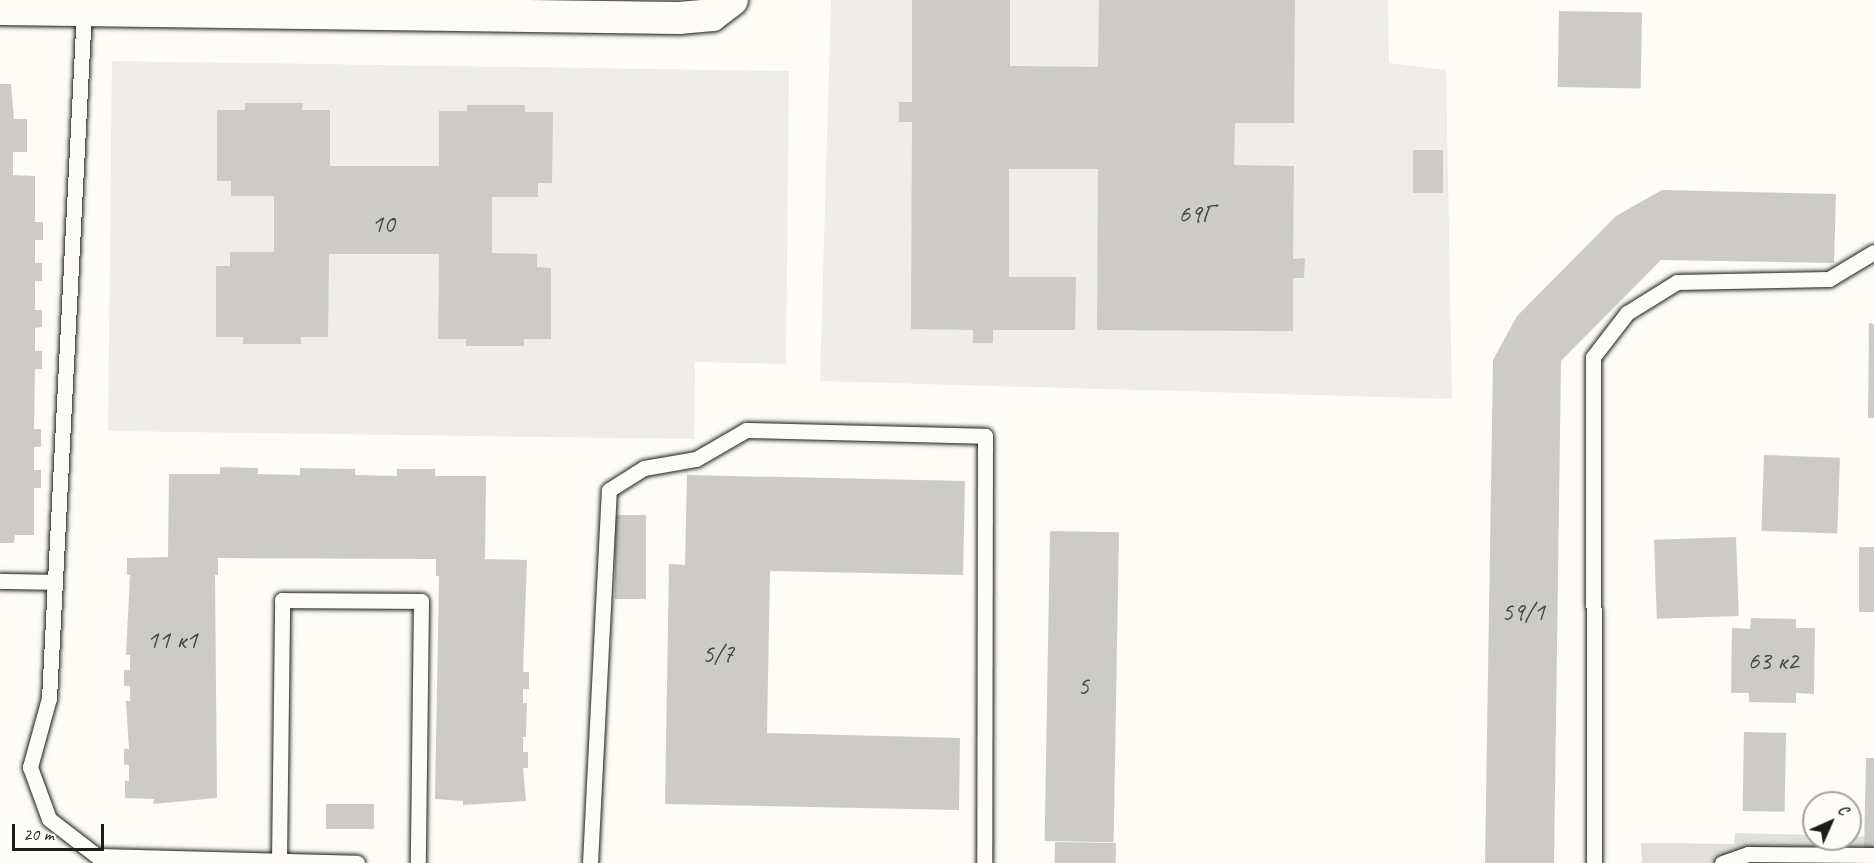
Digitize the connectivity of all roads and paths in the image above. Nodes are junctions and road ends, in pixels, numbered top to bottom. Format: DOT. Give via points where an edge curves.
graph roads {
  1 [pos="732,0"];
  2 [pos="0,9"];
  3 [pos="84,10"];
  4 [pos="1874,252"];
  5 [pos="0,581"];
  6 [pos="55,582"];
  7 [pos="1874,855"];
  8 [pos="279,861"];
  9 [pos="357,863"];
  10 [pos="418,863"];
  11 [pos="590,863"];
  12 [pos="984,863"];
  13 [pos="1594,863"];
  14 [pos="1722,863"];
  1 -- 3 [label="street" via="712,15 679,18"];
  2 -- 3 [label="street"];
  3 -- 6 [label="lane"];
  4 -- 13 [label="lane" via="1829,279 1677,282 1627,313 1593,357"];
  5 -- 6 [label="lane"];
  6 -- 8 [label="lane" via="49,698 30,767 50,819 97,856"];
  7 -- 14 [label="lane" via="1748,854"];
  8 -- 9 [label="lane"];
  8 -- 10 [label="lane" via="282,600 421,601"];
  11 -- 12 [label="lane" via="609,490 644,468 696,459 746,430 985,436"];
}
